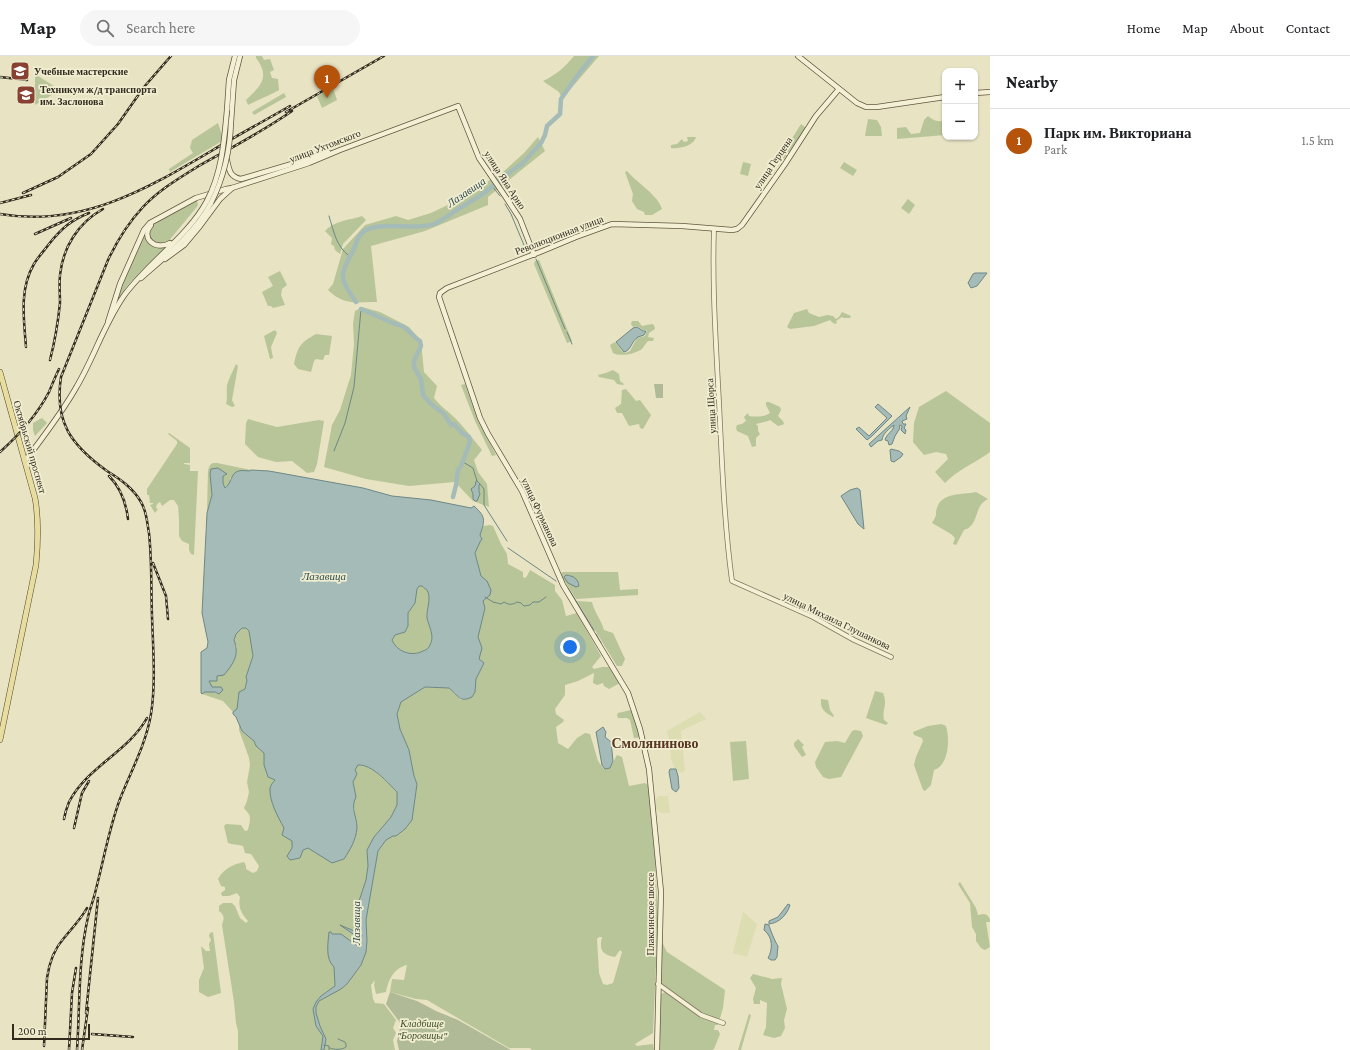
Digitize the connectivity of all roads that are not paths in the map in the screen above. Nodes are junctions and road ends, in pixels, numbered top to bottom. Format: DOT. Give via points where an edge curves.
graph roads {
  1 [pos="235,56"];
  2 [pos="240,56"];
  3 [pos="798,56"];
  4 [pos="839,89"];
  5 [pos="990,92"];
  6 [pos="978,93"];
  7 [pos="942,98"];
  8 [pos="458,106"];
  9 [pos="229,110"];
  10 [pos="340,150"];
  11 [pos="227,159"];
  12 [pos="232,188"];
  13 [pos="209,202"];
  14 [pos="156,220"];
  15 [pos="714,229"];
  16 [pos="177,239"];
  17 [pos="534,254"];
  18 [pos="157,264"];
  19 [pos="131,287"];
  20 [pos="440,293"];
  21 [pos="108,322"];
  22 [pos="0,372"];
  23 [pos="25,462"];
  24 [pos="732,581"];
  25 [pos="891,657"];
  26 [pos="0,740"];
  27 [pos="650,778"];
  28 [pos="658,984"];
  29 [pos="723,1023"];
  30 [pos="657,1050"];
  1 -- 9 [label="main road" via="229,80"];
  2 -- 9 [label="main road"];
  3 -- 4 [label="main road"];
  4 -- 7 [label="main road" via="866,107"];
  4 -- 15 [label="main road, улица Герцена" via="816,116 742,225 732,230"];
  5 -- 6 [label="main road"];
  8 -- 10 [label="main road, улица Ухтомского"];
  8 -- 17 [label="main road, улица Яна Арно" via="478,158 520,219"];
  9 -- 11 [label="main road, bridge" via="230,137"];
  9 -- 13 [label="main road, bridge" via="222,158"];
  10 -- 11 [label="main road" via="245,179 236,178 230,172"];
  10 -- 12 [label="main road, улица Ухтомского"];
  11 -- 13 [label="main road, bridge" via="222,178"];
  12 -- 14 [label="main road, улица Ухтомского" via="196,198"];
  12 -- 18 [label="main road" via="220,199 184,245"];
  13 -- 16 [label="main road"];
  13 -- 18 [label="main road" via="199,221"];
  14 -- 16 [label="main road" via="148,230 151,242 162,246"];
  14 -- 21 [label="main road, улица Ухтомского" via="147,226 140,237 120,284"];
  15 -- 17 [label="main road, Революционная улица" via="612,224"];
  15 -- 24 [label="street, улица Щорса" via="715,335 723,489"];
  16 -- 19 [label="main road"];
  17 -- 20 [label="main road, Революционная улица"];
  18 -- 19 [label="main road"];
  19 -- 21 [label="main road"];
  20 -- 27 [label="main road, улица Фурманова" via="440,302 482,423 522,491 563,585 628,694 642,736"];
  21 -- 23 [label="main road" via="61,414"];
  22 -- 23 [label="main road, Октябрьский проспект"];
  23 -- 26 [label="main road, Октябрьский проспект" via="37,508 38,550"];
  24 -- 25 [label="street, улица Михаила Глушанкова" via="813,616 854,640"];
  27 -- 28 [label="main road, Плаксинское шоссе" via="661,892"];
  28 -- 29 [label="street" via="702,1015"];
  28 -- 30 [label="main road, Плаксинское шоссе"];
}
